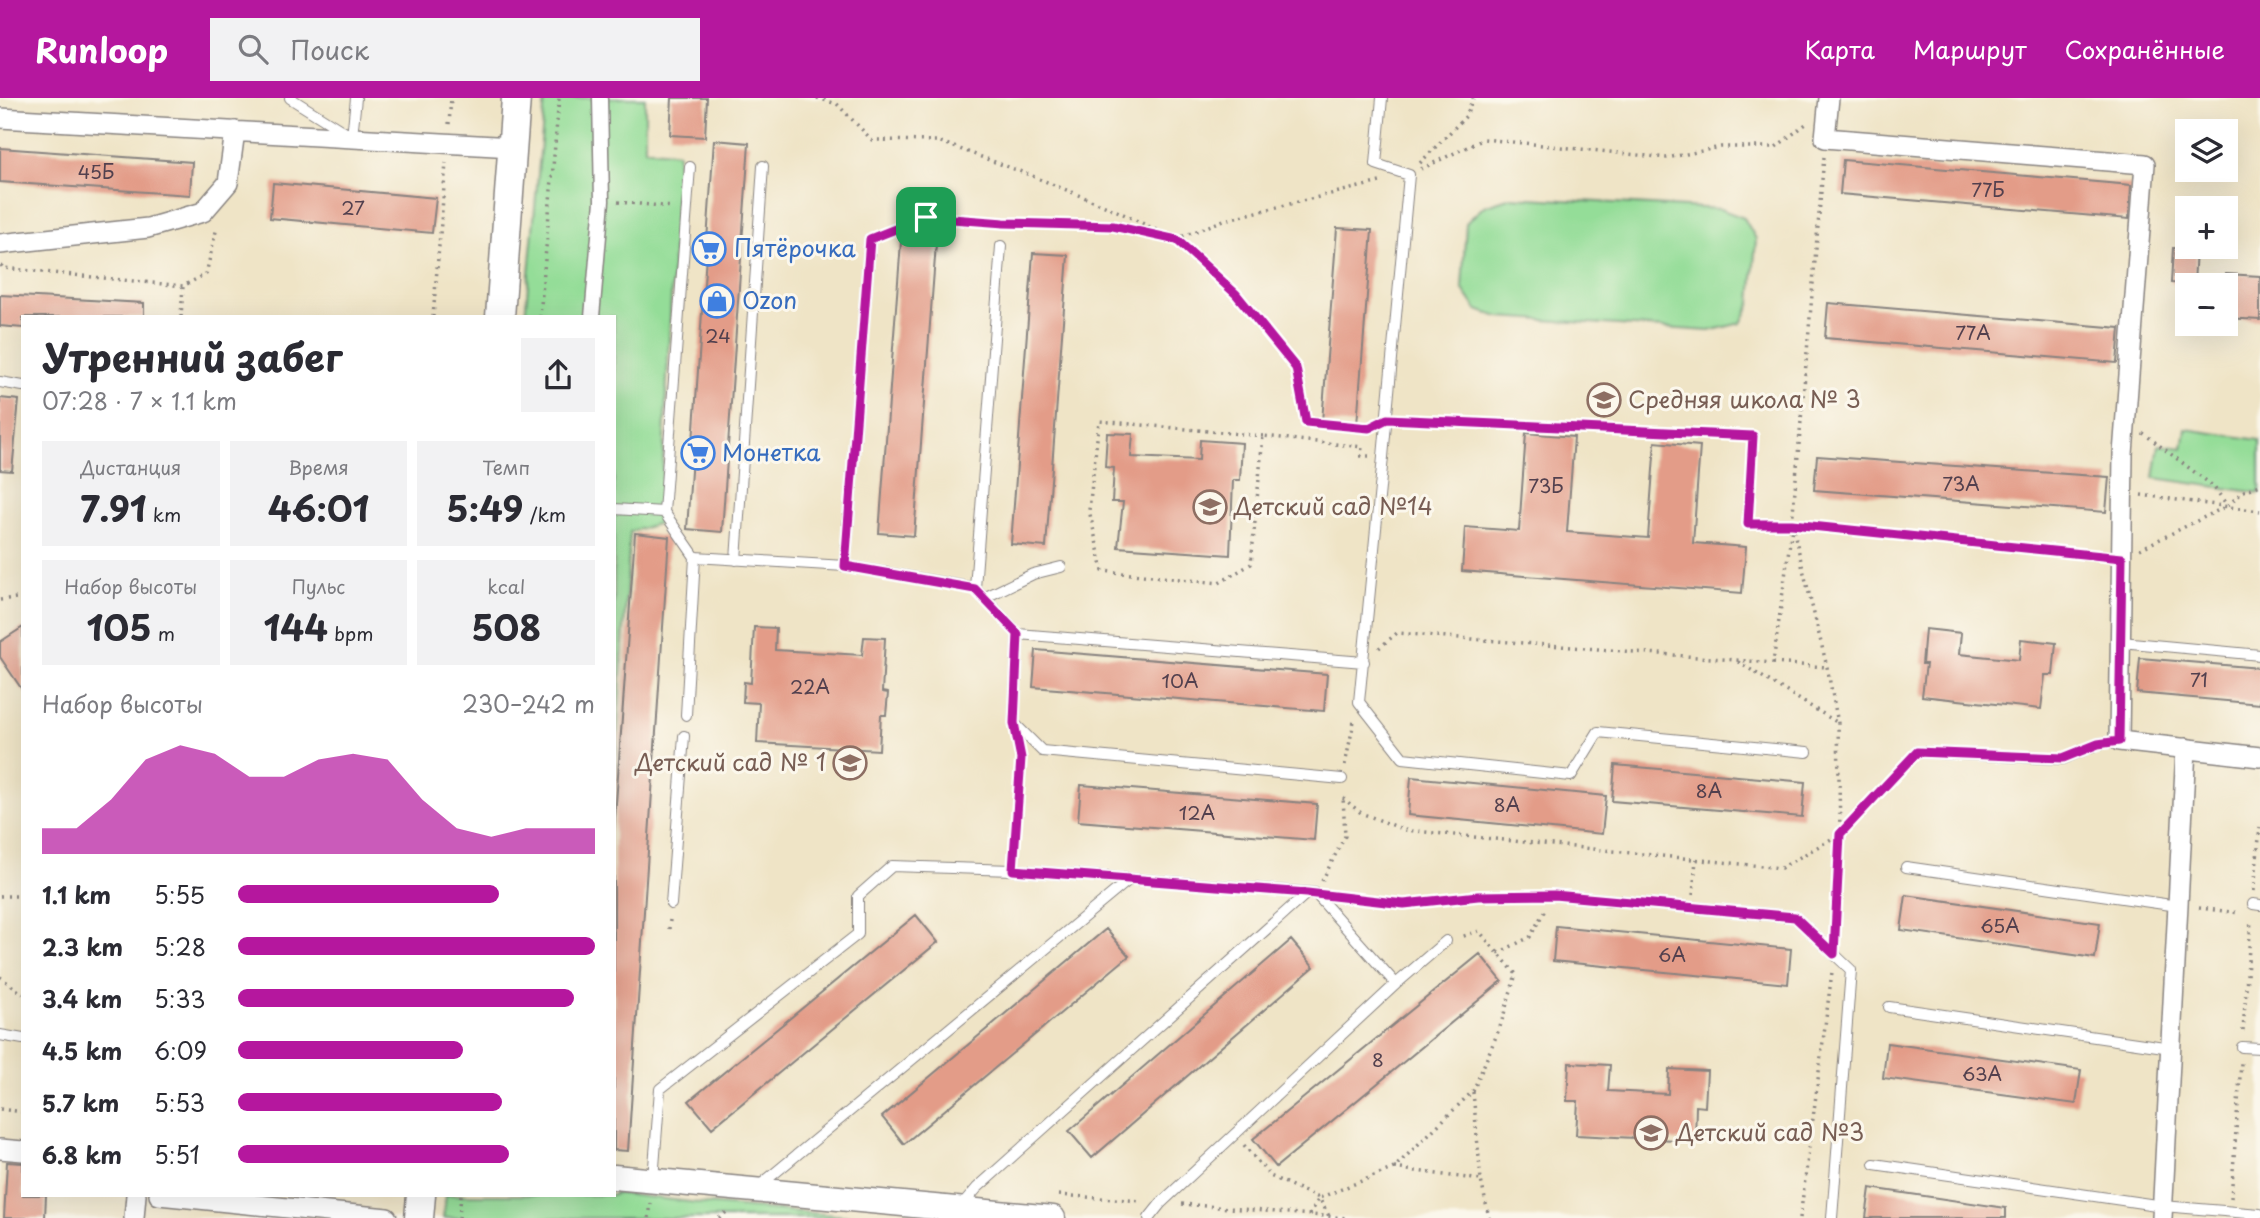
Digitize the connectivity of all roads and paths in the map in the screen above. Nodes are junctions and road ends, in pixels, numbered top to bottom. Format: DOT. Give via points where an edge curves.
graph roads {
  1 [pos="290,98"];
  2 [pos="356,98"];
  3 [pos="451,98"];
  4 [pos="516,98"];
  5 [pos="559,98"];
  6 [pos="600,98"];
  7 [pos="817,98"];
  8 [pos="1382,98"];
  9 [pos="1473,98"];
  10 [pos="1828,103"];
  11 [pos="0,118"];
  12 [pos="235,131"];
  13 [pos="352,137"];
  14 [pos="1825,138"];
  15 [pos="447,142"];
  16 [pos="513,147"];
  17 [pos="763,166"];
  18 [pos="690,167"];
  19 [pos="1409,175"];
  20 [pos="602,201"];
  21 [pos="670,207"];
  22 [pos="219,222"];
  23 [pos="870,239"];
  24 [pos="1177,240"];
  25 [pos="0,244"];
  26 [pos="1001,246"];
  27 [pos="0,263"];
  28 [pos="183,286"];
  29 [pos="181,315"];
  30 [pos="433,315"];
  31 [pos="500,315"];
  32 [pos="540,315"];
  33 [pos="592,315"];
  34 [pos="0,382"];
  35 [pos="21,386"];
  36 [pos="1387,419"];
  37 [pos="2125,419"];
  38 [pos="1263,436"];
  39 [pos="1361,456"];
  40 [pos="2260,485"];
  41 [pos="2122,493"];
  42 [pos="2227,506"];
  43 [pos="616,509"];
  44 [pos="2260,511"];
  45 [pos="664,512"];
  46 [pos="1792,524"];
  47 [pos="695,557"];
  48 [pos="2122,558"];
  49 [pos="736,559"];
  50 [pos="845,566"];
  51 [pos="1061,568"];
  52 [pos="975,589"];
  53 [pos="21,597"];
  54 [pos="984,598"];
  55 [pos="0,600"];
  56 [pos="1018,634"];
  57 [pos="2121,642"];
  58 [pos="2260,655"];
  59 [pos="1736,660"];
  60 [pos="1364,662"];
  61 [pos="1773,663"];
  62 [pos="1827,667"];
  63 [pos="1359,702"];
  64 [pos="685,715"];
  65 [pos="1014,723"];
  66 [pos="1838,723"];
  67 [pos="684,736"];
  68 [pos="2119,741"];
  69 [pos="2186,748"];
  70 [pos="1807,752"];
  71 [pos="1917,752"];
  72 [pos="2260,757"];
  73 [pos="1342,779"];
  74 [pos="1343,798"];
  75 [pos="2260,827"];
  76 [pos="1840,834"];
  77 [pos="1696,859"];
  78 [pos="1906,867"];
  79 [pos="1013,870"];
  80 [pos="1130,879"];
  81 [pos="1311,893"];
  82 [pos="1554,895"];
  83 [pos="0,896"];
  84 [pos="21,896"];
  85 [pos="671,904"];
  86 [pos="2256,904"];
  87 [pos="2178,906"];
  88 [pos="1692,907"];
  89 [pos="1446,941"];
  90 [pos="1498,953"];
  91 [pos="1834,954"];
  92 [pos="0,978"];
  93 [pos="1396,984"];
  94 [pos="21,993"];
  95 [pos="1889,1007"];
  96 [pos="0,1035"];
  97 [pos="21,1040"];
  98 [pos="2242,1047"];
  99 [pos="2171,1048"];
  100 [pos="2260,1048"];
  101 [pos="1473,1091"];
  102 [pos="0,1109"];
  103 [pos="21,1112"];
  104 [pos="1235,1134"];
  105 [pos="0,1149"];
  106 [pos="21,1151"];
  107 [pos="1874,1164"];
  108 [pos="1394,1168"];
  109 [pos="616,1177"];
  110 [pos="1481,1180"];
  111 [pos="653,1181"];
  112 [pos="755,1189"];
  113 [pos="136,1197"];
  114 [pos="179,1197"];
  115 [pos="421,1197"];
  116 [pos="461,1197"];
  117 [pos="1319,1198"];
  118 [pos="958,1210"];
  119 [pos="2162,1212"];
  120 [pos="2260,1214"];
  121 [pos="1310,1215"];
  122 [pos="134,1218"];
  123 [pos="387,1218"];
  124 [pos="419,1218"];
  125 [pos="459,1218"];
  126 [pos="1053,1218"];
  127 [pos="1149,1218"];
  128 [pos="1330,1218"];
  129 [pos="1489,1218"];
  130 [pos="1800,1218"];
  131 [pos="1832,1218"];
  1 -- 13 [label="lane"];
  2 -- 13 [label="lane"];
  3 -- 15 [label="path"];
  4 -- 16 [label="main road"];
  5 -- 32 [label="path"];
  6 -- 20 [label="street"];
  7 -- 24 [label="path" via="837,104 872,140 938,141 1117,211"];
  8 -- 19 [label="lane" via="1376,164"];
  9 -- 19 [label="path" via="1466,116"];
  10 -- 14 [label="street"];
  10 -- 19 [label="path" via="1776,147 1721,147 1667,158 1484,139"];
  11 -- 12 [label="street"];
  12 -- 13 [label="street"];
  12 -- 25 [label="street" via="228,183 203,212 148,229"];
  13 -- 15 [label="street"];
  14 -- 37 [label="street" via="2145,164"];
  14 -- 46 [label="path"];
  15 -- 16 [label="street"];
  15 -- 30 [label="path"];
  16 -- 31 [label="main road"];
  17 -- 49 [label="lane"];
  18 -- 45 [label="lane"];
  19 -- 24 [label="path" via="1224,220"];
  19 -- 36 [label="lane"];
  20 -- 21 [label="path"];
  20 -- 33 [label="street"];
  22 -- 28 [label="path" via="206,274"];
  23 -- 24 [label="path" via="926,217 1113,226"];
  23 -- 50 [label="lane"];
  24 -- 36 [label="path" via="1236,294 1296,368 1306,422 1369,428"];
  26 -- 52 [label="lane"];
  27 -- 28 [label="path" via="3,268"];
  28 -- 29 [label="path"];
  34 -- 35 [label="lane"];
  36 -- 46 [label="path" via="1753,436 1748,524"];
  36 -- 60 [label="lane"];
  37 -- 41 [label="street"];
  37 -- 42 [label="path" via="2213,486"];
  38 -- 38 [label="path" via="1099,421 1089,510 1102,571 1219,583 1251,564"];
  38 -- 39 [label="path" via="1362,447"];
  40 -- 42 [label="path" via="2244,491"];
  41 -- 42 [label="path"];
  41 -- 48 [label="street"];
  42 -- 44 [label="path"];
  42 -- 48 [label="path"];
  43 -- 45 [label="lane"];
  45 -- 47 [label="lane"];
  46 -- 48 [label="path"];
  46 -- 61 [label="path"];
  46 -- 62 [label="path"];
  47 -- 49 [label="lane"];
  47 -- 64 [label="lane"];
  48 -- 57 [label="street"];
  49 -- 50 [label="lane"];
  50 -- 52 [label="lane"];
  51 -- 54 [label="lane" via="1033,574"];
  52 -- 54 [label="lane"];
  53 -- 55 [label="path"];
  54 -- 56 [label="lane"];
  56 -- 60 [label="lane"];
  56 -- 65 [label="lane"];
  57 -- 58 [label="lane"];
  57 -- 68 [label="street"];
  59 -- 60 [label="path" via="1397,633"];
  59 -- 61 [label="path"];
  59 -- 66 [label="path"];
  60 -- 63 [label="lane"];
  61 -- 62 [label="path"];
  62 -- 66 [label="path"];
  63 -- 70 [label="lane" via="1403,758 1571,776 1598,733"];
  63 -- 73 [label="path"];
  65 -- 73 [label="lane" via="1042,751"];
  65 -- 79 [label="path" via="1021,758"];
  66 -- 76 [label="path"];
  67 -- 85 [label="lane"];
  68 -- 69 [label="street"];
  68 -- 71 [label="lane" via="2063,758"];
  69 -- 72 [label="street"];
  69 -- 87 [label="street"];
  71 -- 76 [label="path"];
  73 -- 74 [label="path"];
  74 -- 77 [label="path" via="1361,813 1405,830"];
  74 -- 81 [label="path" via="1345,836"];
  75 -- 86 [label="path"];
  76 -- 77 [label="path" via="1781,868"];
  76 -- 91 [label="path"];
  77 -- 88 [label="path"];
  78 -- 87 [label="lane"];
  79 -- 80 [label="lane"];
  79 -- 111 [label="lane" via="892,866 858,896 858,934 660,1089"];
  80 -- 81 [label="lane"];
  80 -- 112 [label="lane"];
  81 -- 82 [label="path" via="1404,904 1478,896"];
  81 -- 93 [label="lane"];
  81 -- 118 [label="lane" via="977,1188"];
  82 -- 88 [label="lane"];
  82 -- 90 [label="path" via="1530,937"];
  83 -- 84 [label="path"];
  87 -- 99 [label="street"];
  88 -- 91 [label="lane" via="1795,917"];
  89 -- 90 [label="path" via="1479,932"];
  89 -- 93 [label="lane"];
  90 -- 101 [label="path" via="1516,974"];
  91 -- 130 [label="path"];
  91 -- 131 [label="lane" via="1851,970"];
  92 -- 94 [label="path"];
  93 -- 104 [label="lane"];
  95 -- 99 [label="lane"];
  96 -- 97 [label="lane"];
  98 -- 100 [label="lane"];
  99 -- 119 [label="street"];
  101 -- 108 [label="path"];
  101 -- 110 [label="path"];
  102 -- 103 [label="path"];
  104 -- 117 [label="path" via="1270,1176"];
  104 -- 127 [label="lane"];
  105 -- 106 [label="street"];
  107 -- 119 [label="lane"];
  108 -- 110 [label="path"];
  108 -- 117 [label="path"];
  109 -- 111 [label="street"];
  110 -- 129 [label="path"];
  111 -- 112 [label="street"];
  112 -- 118 [label="street"];
  113 -- 122 [label="street"];
  114 -- 123 [label="street"];
  115 -- 124 [label="main road"];
  116 -- 125 [label="path"];
  117 -- 121 [label="path"];
  117 -- 128 [label="path"];
  118 -- 126 [label="street"];
  119 -- 120 [label="lane"];
}
